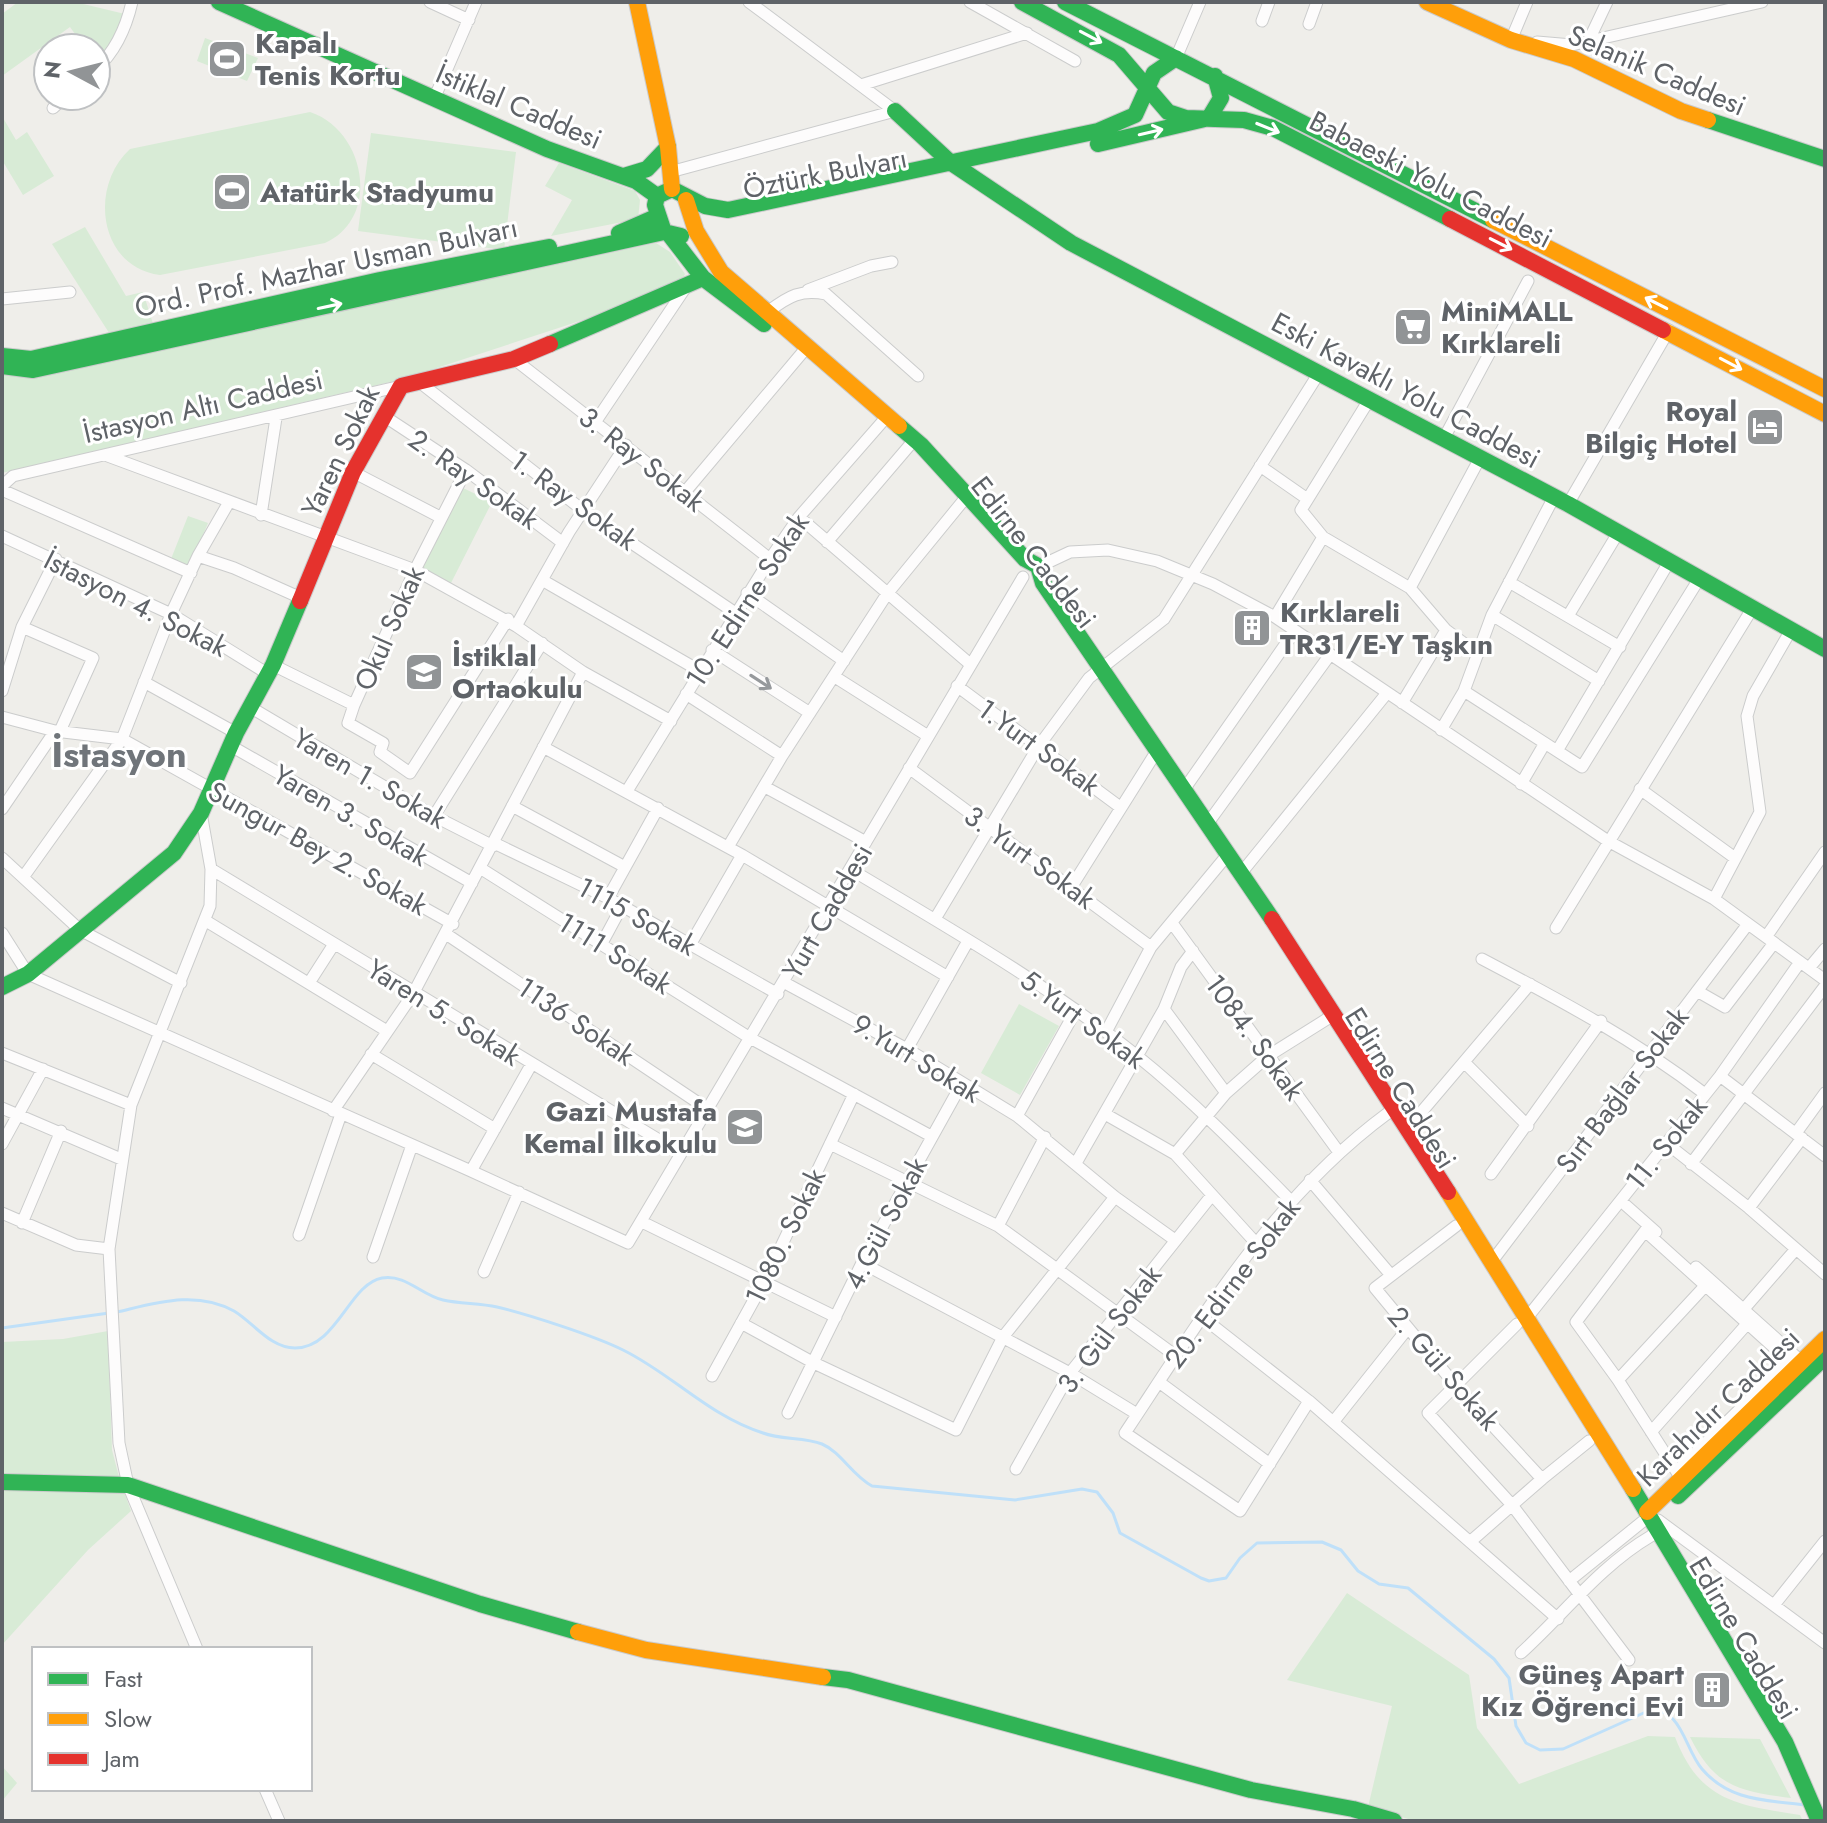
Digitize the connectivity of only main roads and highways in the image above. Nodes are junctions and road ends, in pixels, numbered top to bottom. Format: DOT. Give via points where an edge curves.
graph roads {
  1 [pos="219,2"];
  2 [pos="637,2"];
  3 [pos="1022,2"];
  4 [pos="1065,2"];
  5 [pos="1427,2"];
  6 [pos="1176,58"];
  7 [pos="1215,76"];
  8 [pos="1147,89"];
  9 [pos="895,111"];
  10 [pos="1209,118"];
  11 [pos="668,147"];
  12 [pos="1825,159"];
  13 [pos="950,162"];
  14 [pos="966,172"];
  15 [pos="624,176"];
  16 [pos="667,184"];
  17 [pos="686,200"];
  18 [pos="658,216"];
  19 [pos="700,232"];
  20 [pos="666,233"];
  21 [pos="696,281"];
  22 [pos="2,356"];
  23 [pos="2,366"];
  24 [pos="1825,389"];
  25 [pos="1825,414"];
  26 [pos="1031,572"];
  27 [pos="1825,649"];
  28 [pos="1099,671"];
  29 [pos="1182,792"];
  30 [pos="2,987"];
  31 [pos="1521,1322"];
  32 [pos="1825,1339"];
  33 [pos="1824,1359"];
  34 [pos="2,1482"];
  35 [pos="1648,1520"];
  36 [pos="1800,1780"];
  37 [pos="1394,1821"];
  38 [pos="1819,1821"];
  1 -- 15 [label="main road, İstiklal Caddesi" via="547,149"];
  2 -- 11 [label="main road"];
  3 -- 8 [label="main road, Babaeski Yolu Caddesi, one-way" via="1110,48"];
  4 -- 6 [label="main road, Babaeski Yolu Caddesi"];
  5 -- 12 [label="main road, Selanik Caddesi" via="1511,40 1574,59 1681,111"];
  6 -- 7 [label="main road, Babaeski Yolu Caddesi"];
  6 -- 8 [label="main road" via="1155,70"];
  7 -- 10 [label="main road" via="1221,97"];
  24 -- 7 [label="main road, Babaeski Yolu Caddesi, one-way"];
  8 -- 10 [label="main road, Babaeski Yolu Caddesi" via="1168,112"];
  8 -- 13 [label="main road, Öztürk Bulvarı" via="1135,115 1111,128"];
  9 -- 13 [label="main road"];
  14 -- 10 [label="main road, Öztürk Bulvarı, one-way"];
  10 -- 25 [label="main road, Babaeski Yolu Caddesi, one-way" via="1273,128"];
  11 -- 15 [label="main road" via="647,169"];
  11 -- 16 [label="main road"];
  13 -- 14 [label="main road, Öztürk Bulvarı"];
  13 -- 17 [label="main road, Öztürk Bulvarı" via="728,210 714,211"];
  14 -- 19 [label="main road, Öztürk Bulvarı"];
  14 -- 27 [label="main road, Eski Kavaklı Yolu Caddesi" via="1071,243 1561,501"];
  15 -- 16 [label="main road, İstiklal Caddesi"];
  16 -- 17 [label="main road, Öztürk Bulvarı"];
  16 -- 18 [label="main road"];
  17 -- 19 [label="main road"];
  18 -- 20 [label="main road, Edirne Caddesi"];
  18 -- 22 [label="main road, Ord. Prof. Mazhar Usman Bulvarı" via="631,231 380,280 31,359"];
  19 -- 20 [label="main road, Öztürk Bulvarı"];
  19 -- 26 [label="main road, Edirne Caddesi" via="721,272 921,445"];
  20 -- 21 [label="main road, Edirne Caddesi"];
  23 -- 20 [label="main road, Ord. Prof. Mazhar Usman Bulvarı, one-way" via="33,370"];
  21 -- 26 [label="main road, Edirne Caddesi" via="802,353 883,421"];
  21 -- 30 [label="main road, Yaren Sokak" via="514,359 410,383 384,416 353,472 271,670 201,813 174,853 28,974"];
  26 -- 28 [label="main road, Edirne Caddesi"];
  28 -- 29 [label="main road, Edirne Caddesi"];
  28 -- 29 [label="main road, Edirne Caddesi" via="1153,757"];
  29 -- 31 [label="main road, Edirne Caddesi"];
  29 -- 31 [label="main road, Edirne Caddesi" via="1242,872 1410,1130"];
  31 -- 35 [label="main road, Edirne Caddesi"];
  31 -- 35 [label="main road, Edirne Caddesi" via="1589,1441"];
  32 -- 35 [label="main road, Karahıdır Caddesi" via="1680,1475"];
  33 -- 35 [label="main road" via="1687,1491"];
  34 -- 37 [label="main road" via="128,1485 587,1635 646,1650 848,1680 1251,1790"];
  35 -- 36 [label="main road, Edirne Caddesi"];
  35 -- 36 [label="main road, Edirne Caddesi" via="1748,1675"];
  36 -- 38 [label="main road"];
}
